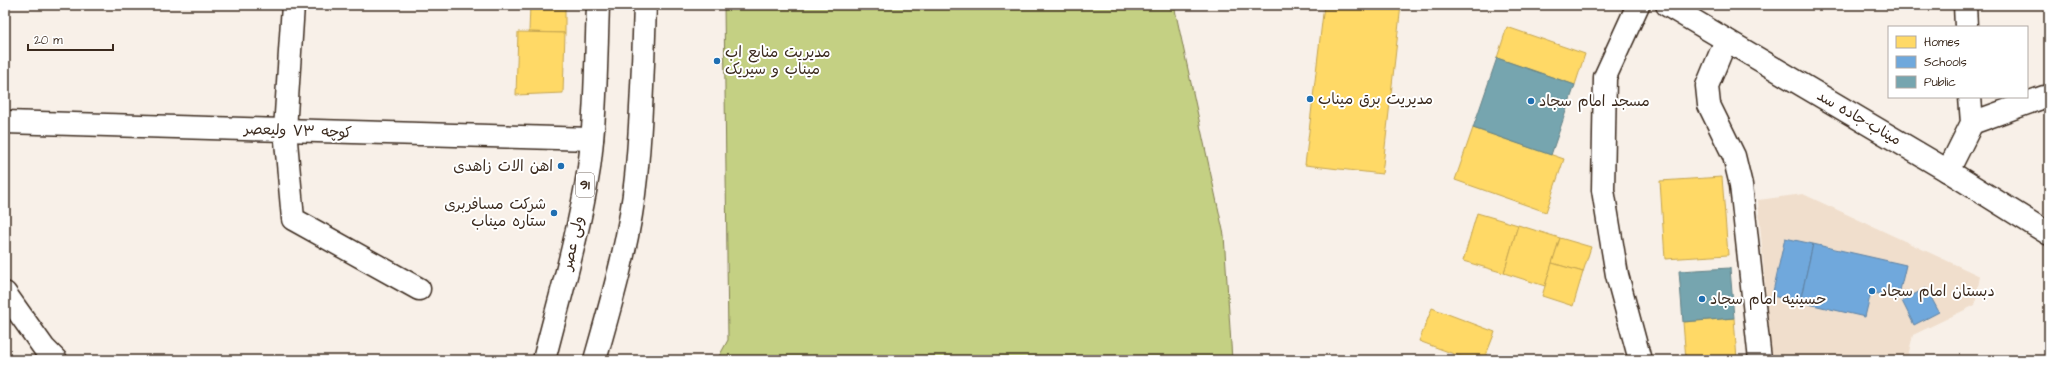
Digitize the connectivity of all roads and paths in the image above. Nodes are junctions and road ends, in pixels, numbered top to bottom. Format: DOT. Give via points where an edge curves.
graph roads {
  1 [pos="293,5"];
  2 [pos="598,5"];
  3 [pos="645,5"];
  4 [pos="1638,5"];
  5 [pos="1667,5"];
  6 [pos="1965,5"];
  7 [pos="1966,26"];
  8 [pos="1726,40"];
  9 [pos="2049,97"];
  10 [pos="1970,98"];
  11 [pos="5,122"];
  12 [pos="1972,123"];
  13 [pos="285,130"];
  14 [pos="592,139"];
  15 [pos="1948,171"];
  16 [pos="2049,234"];
  17 [pos="419,288"];
  18 [pos="5,293"];
  19 [pos="56,360"];
  20 [pos="544,360"];
  21 [pos="594,360"];
  22 [pos="1640,360"];
  23 [pos="1760,360"];
  1 -- 13 [label="street"];
  2 -- 14 [label="street, ولی عصر / 91"];
  3 -- 21 [label="street" via="636,178 615,289"];
  4 -- 22 [label="street" via="1606,77 1603,190 1617,275"];
  5 -- 8 [label="street, میناب-جاده سد"];
  6 -- 7 [label="street"];
  8 -- 15 [label="street, میناب-جاده سد"];
  8 -- 23 [label="street" via="1707,86 1709,105 1734,156 1741,185"];
  9 -- 12 [label="street"];
  10 -- 12 [label="street"];
  11 -- 13 [label="street, کوچه ۷۳ ولیعصر"];
  12 -- 15 [label="street"];
  13 -- 14 [label="street, کوچه ۷۳ ولیعصر"];
  13 -- 17 [label="street" via="293,219"];
  14 -- 20 [label="street, ولی عصر / 91" via="579,220"];
  15 -- 16 [label="street, میناب-جاده سد"];
  18 -- 19 [label="street" via="44,348"];
}
